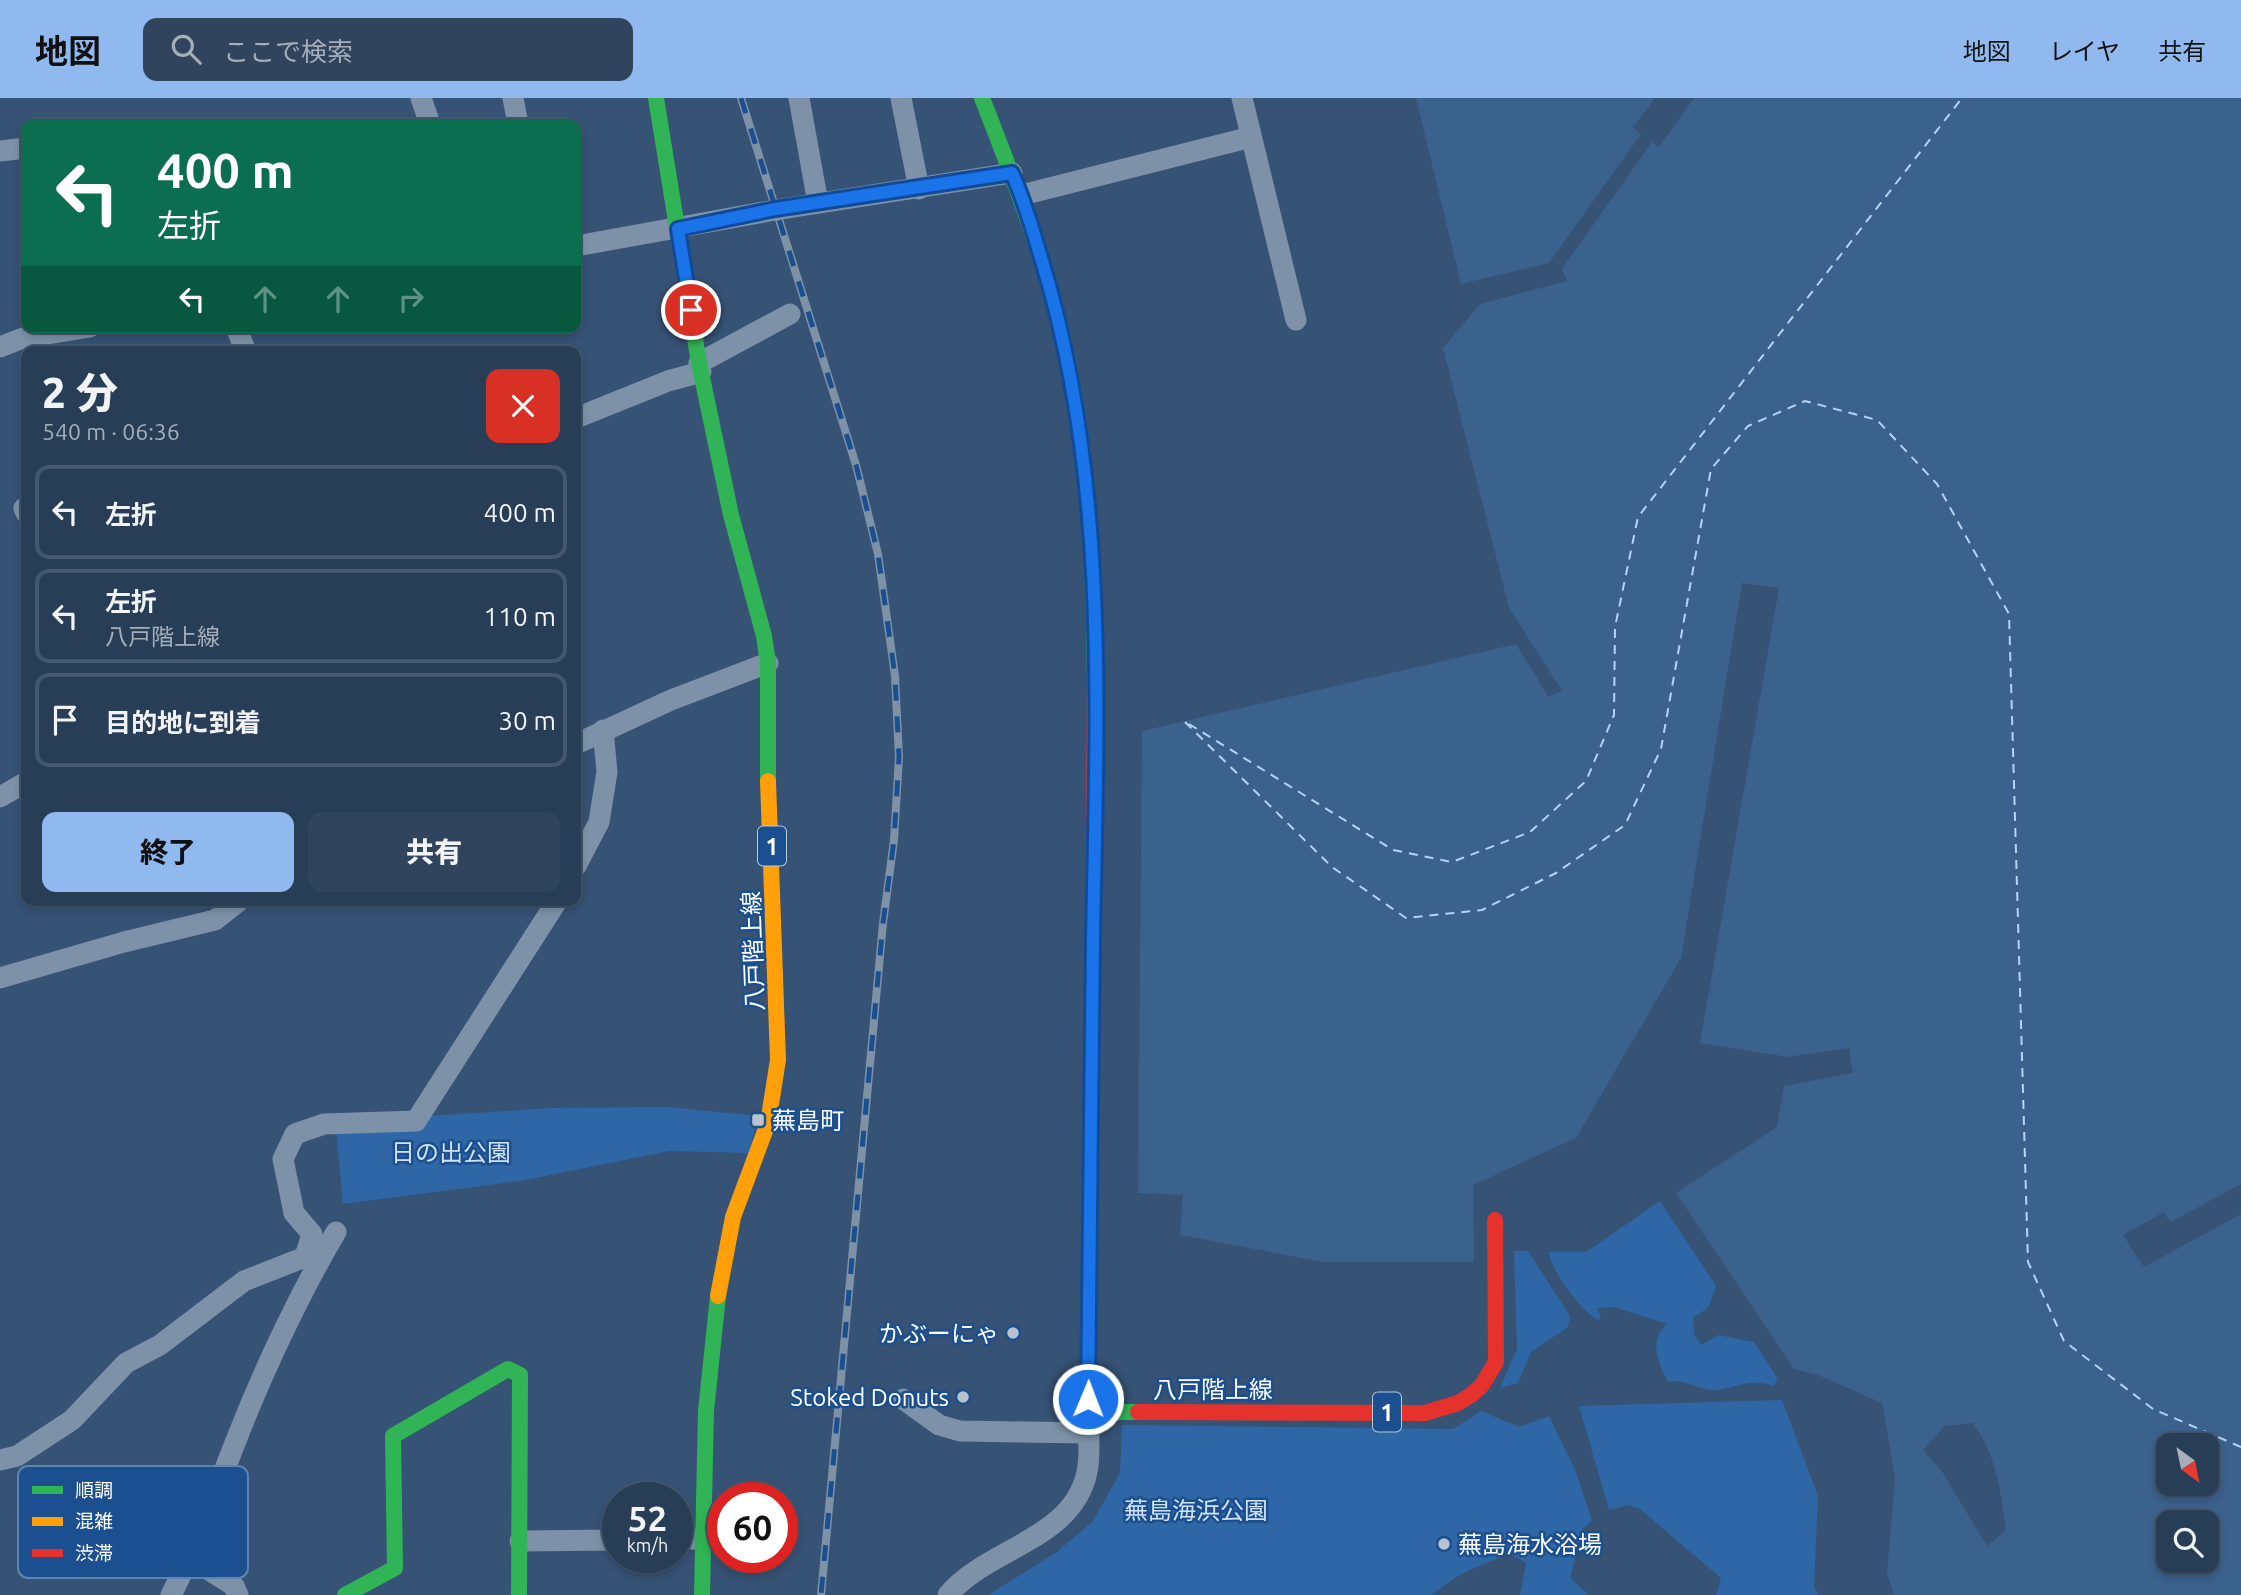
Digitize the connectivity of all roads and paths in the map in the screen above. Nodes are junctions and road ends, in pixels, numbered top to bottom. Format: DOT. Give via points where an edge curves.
graph roads {
  1 [pos="421,98"];
  2 [pos="513,98"];
  3 [pos="656,98"];
  4 [pos="799,98"];
  5 [pos="901,98"];
  6 [pos="982,98"];
  7 [pos="1242,98"];
  8 [pos="428,119"];
  9 [pos="517,119"];
  10 [pos="1251,137"];
  11 [pos="21,149"];
  12 [pos="0,151"];
  13 [pos="1012,173"];
  14 [pos="919,189"];
  15 [pos="1022,195"];
  16 [pos="818,203"];
  17 [pos="678,229"];
  18 [pos="581,245"];
  19 [pos="790,314"];
  20 [pos="1296,320"];
  21 [pos="53,333"];
  22 [pos="0,347"];
  23 [pos="700,368"];
  24 [pos="581,416"];
  25 [pos="768,663"];
  26 [pos="603,730"];
  27 [pos="581,741"];
  28 [pos="21,785"];
  29 [pos="0,797"];
  30 [pos="581,856"];
  31 [pos="233,906"];
  32 [pos="554,906"];
  33 [pos="0,978"];
  34 [pos="1495,1220"];
  35 [pos="336,1232"];
  36 [pos="312,1260"];
  37 [pos="903,1399"];
  38 [pos="1088,1423"];
  39 [pos="0,1460"];
  40 [pos="226,1466"];
  41 [pos="693,1539"];
  42 [pos="702,1539"];
  43 [pos="602,1540"];
  44 [pos="520,1541"];
  45 [pos="180,1578"];
  46 [pos="221,1578"];
  47 [pos="171,1595"];
  48 [pos="238,1595"];
  49 [pos="345,1595"];
  50 [pos="519,1595"];
  51 [pos="702,1595"];
  52 [pos="948,1595"];
  1 -- 8 [label="street"];
  2 -- 9 [label="street"];
  3 -- 17 [label="main road, 八戸階上線 / 1"];
  4 -- 16 [label="street"];
  5 -- 14 [label="street"];
  6 -- 13 [label="main road"];
  7 -- 10 [label="street"];
  10 -- 15 [label="street"];
  10 -- 20 [label="street"];
  11 -- 12 [label="street"];
  13 -- 14 [label="street"];
  13 -- 15 [label="main road"];
  14 -- 16 [label="street"];
  15 -- 38 [label="main road" via="1058,312 1075,393 1093,551 1095,824"];
  16 -- 17 [label="street"];
  17 -- 18 [label="street"];
  17 -- 23 [label="main road, 八戸階上線 / 1"];
  19 -- 23 [label="street"];
  21 -- 22 [label="street"];
  23 -- 24 [label="street"];
  23 -- 25 [label="main road, 八戸階上線 / 1"];
  25 -- 26 [label="street"];
  25 -- 42 [label="main road, 八戸階上線 / 1" via="778,1060 772,1111 731,1224 714,1309 706,1381"];
  26 -- 27 [label="street"];
  26 -- 30 [label="street" via="607,772 599,822"];
  28 -- 29 [label="street"];
  31 -- 33 [label="street" via="215,920"];
  32 -- 36 [label="street" via="416,1121 324,1124 295,1134 283,1159 294,1213 312,1234"];
  34 -- 38 [label="main road, 八戸階上線 / 1" via="1496,1362 1482,1385 1458,1403 1425,1413"];
  35 -- 36 [label="street"];
  36 -- 39 [label="street" via="244,1281 160,1345 126,1363 72,1420 17,1456"];
  36 -- 40 [label="street"];
  37 -- 38 [label="street" via="939,1425 960,1431"];
  38 -- 52 [label="street" via="1087,1472 1071,1504 1056,1521 972,1573"];
  41 -- 42 [label="street"];
  42 -- 51 [label="main road, 八戸階上線 / 1"];
  43 -- 44 [label="street"];
  44 -- 49 [label="main road" via="520,1375 508,1369 393,1436 395,1568"];
  44 -- 50 [label="main road"];
  45 -- 47 [label="street"];
  46 -- 48 [label="street"];
}
